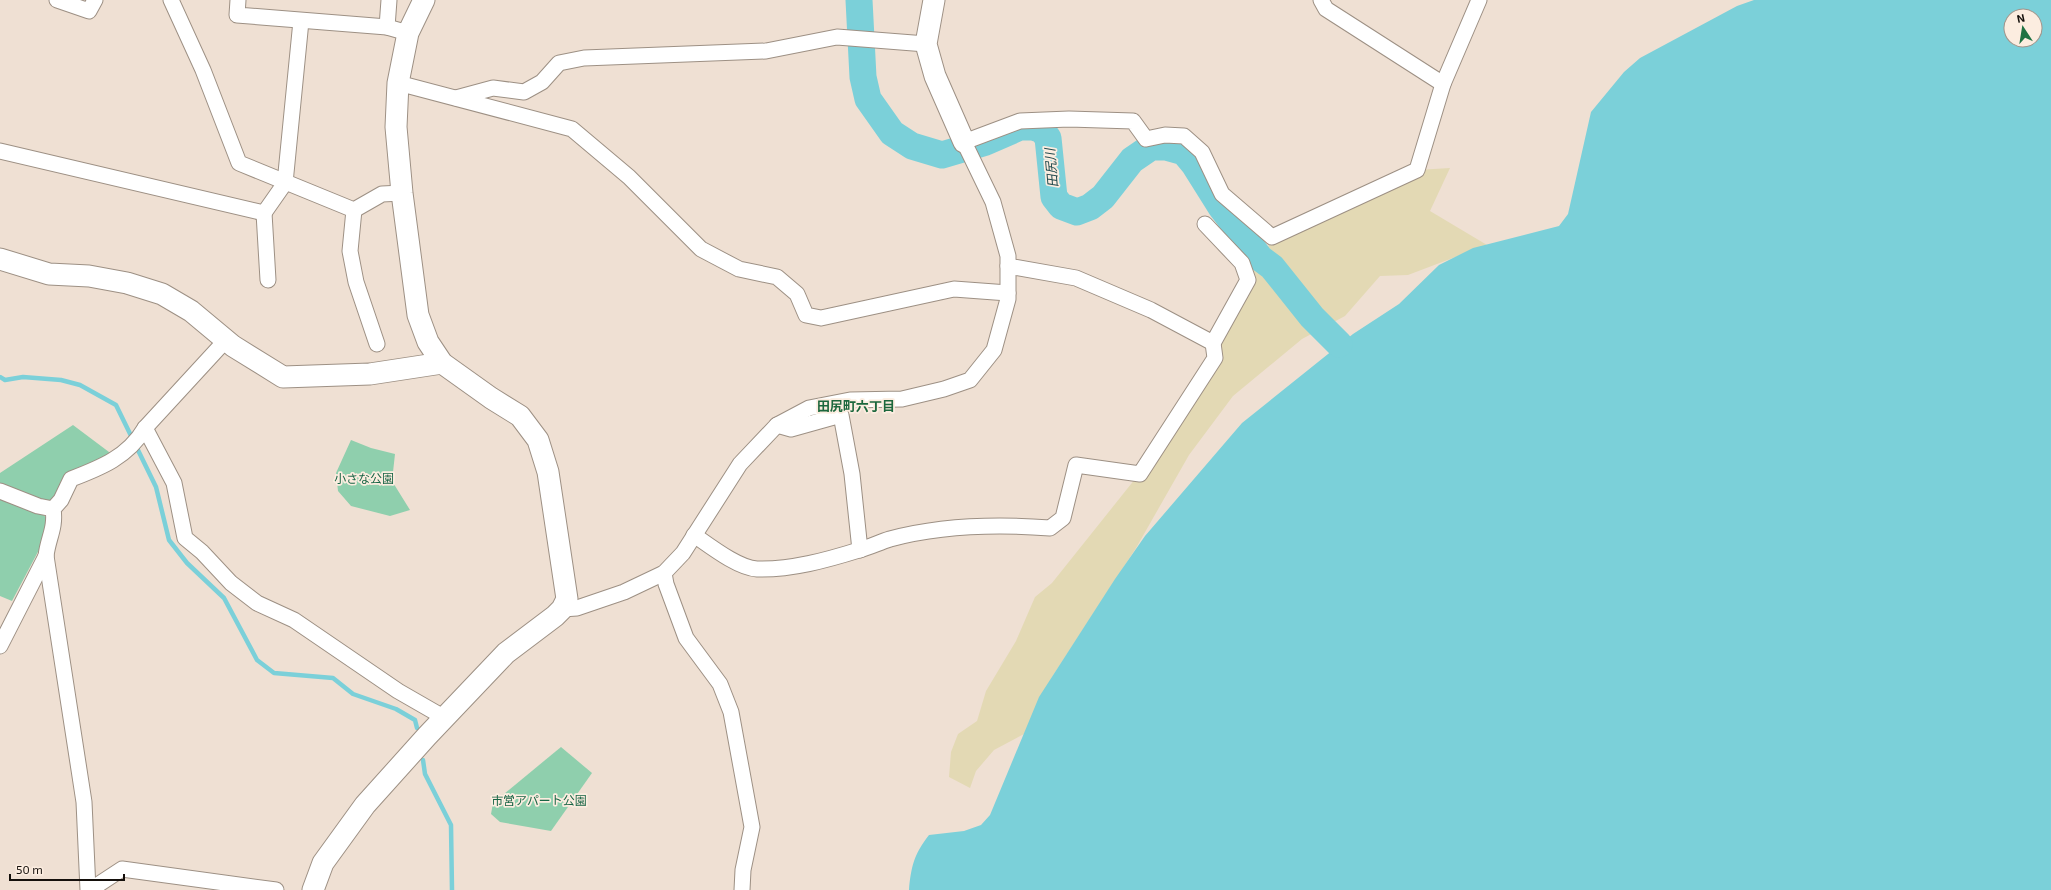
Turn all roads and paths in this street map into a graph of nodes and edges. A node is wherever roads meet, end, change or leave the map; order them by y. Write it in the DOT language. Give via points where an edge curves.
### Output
graph roads {
  1 [pos="57,0"];
  2 [pos="95,0"];
  3 [pos="171,0"];
  4 [pos="238,0"];
  5 [pos="389,0"];
  6 [pos="424,0"];
  7 [pos="934,0"];
  8 [pos="1321,0"];
  9 [pos="1479,0"];
  10 [pos="301,21"];
  11 [pos="387,27"];
  12 [pos="408,33"];
  13 [pos="926,44"];
  14 [pos="398,82"];
  15 [pos="1444,84"];
  16 [pos="455,98"];
  17 [pos="968,149"];
  18 [pos="0,151"];
  19 [pos="285,183"];
  20 [pos="402,193"];
  21 [pos="354,210"];
  22 [pos="264,213"];
  23 [pos="1204,224"];
  24 [pos="0,259"];
  25 [pos="1008,266"];
  26 [pos="268,280"];
  27 [pos="1008,293"];
  28 [pos="226,340"];
  29 [pos="1213,343"];
  30 [pos="377,344"];
  31 [pos="442,363"];
  32 [pos="777,425"];
  33 [pos="143,432"];
  34 [pos="0,492"];
  35 [pos="53,509"];
  36 [pos="694,535"];
  37 [pos="860,550"];
  38 [pos="46,556"];
  39 [pos="664,573"];
  40 [pos="562,609"];
  41 [pos="0,646"];
  42 [pos="445,718"];
  43 [pos="89,890"];
  44 [pos="276,890"];
  45 [pos="314,890"];
  46 [pos="742,890"];
  1 -- 2 [label="street" via="89,11"];
  3 -- 19 [label="street" via="203,70 239,163"];
  4 -- 10 [label="street" via="237,15"];
  5 -- 11 [label="street"];
  6 -- 12 [label="street"];
  7 -- 13 [label="street"];
  8 -- 15 [label="street" via="1326,9"];
  9 -- 15 [label="street"];
  10 -- 11 [label="street"];
  10 -- 19 [label="street"];
  11 -- 12 [label="street"];
  12 -- 14 [label="street"];
  13 -- 16 [label="street" via="837,37 766,51 584,58 559,63 542,82 524,92 493,88"];
  13 -- 17 [label="street" via="935,76"];
  14 -- 16 [label="street"];
  14 -- 20 [label="street" via="396,127"];
  15 -- 17 [label="street" via="1416,170 1272,237 1222,194 1202,152 1184,136 1165,135 1146,139 1133,121 1020,121"];
  16 -- 27 [label="street" via="572,129 629,177 701,249 739,269 777,276 797,294 806,315 821,318 954,289"];
  17 -- 25 [label="street" via="993,202 1008,256"];
  18 -- 22 [label="street"];
  19 -- 21 [label="street"];
  19 -- 22 [label="street"];
  20 -- 21 [label="street" via="382,194"];
  20 -- 31 [label="street" via="418,314 428,342"];
  21 -- 30 [label="street" via="350,251 356,282"];
  22 -- 26 [label="street"];
  23 -- 29 [label="street" via="1242,263 1248,280"];
  24 -- 28 [label="street" via="48,274 89,276 127,283 162,294 191,312"];
  25 -- 27 [label="street"];
  25 -- 29 [label="street" via="1076,278 1151,310"];
  27 -- 32 [label="street" via="994,350 970,380 902,399 850,400 809,408"];
  28 -- 31 [label="street" via="283,377 370,374"];
  28 -- 33 [label="street"];
  29 -- 37 [label="street" via="1215,358 1140,474 1076,465 1063,518 1050,528 1014,525 953,528 890,539"];
  31 -- 40 [label="street" via="520,416 538,440 548,472 567,589 567,599"];
  32 -- 36 [label="street" via="740,464"];
  32 -- 37 [label="street" via="791,428 841,415 852,474"];
  33 -- 35 [label="street" via="117,459 104,467 71,479 61,500"];
  33 -- 42 [label="street" via="174,483 185,538 231,583 257,603 294,620 398,691"];
  34 -- 35 [label="street"];
  35 -- 38 [label="street" via="54,529 47,544"];
  36 -- 37 [label="street" via="725,558 756,569 806,564"];
  36 -- 39 [label="street" via="683,553"];
  38 -- 41 [label="street"];
  38 -- 43 [label="street" via="84,802"];
  39 -- 40 [label="street" via="617,594 577,608"];
  39 -- 46 [label="street" via="686,638 720,684 730,712 752,827 743,870"];
  40 -- 42 [label="street" via="506,653"];
  42 -- 45 [label="street" via="365,806 323,863"];
  43 -- 44 [label="street" via="122,868"];
}
